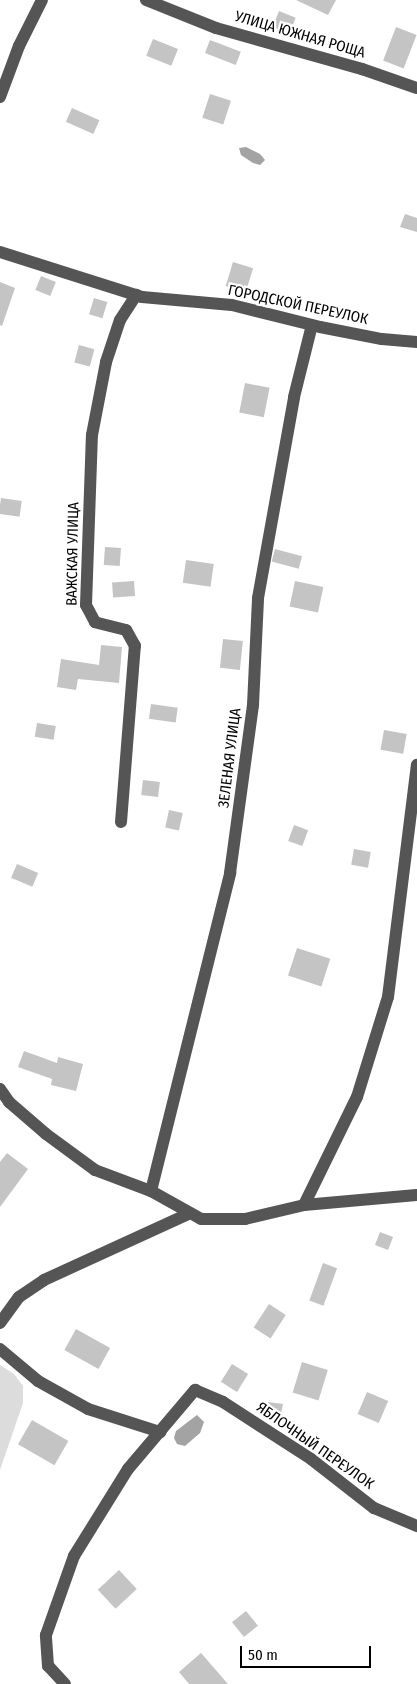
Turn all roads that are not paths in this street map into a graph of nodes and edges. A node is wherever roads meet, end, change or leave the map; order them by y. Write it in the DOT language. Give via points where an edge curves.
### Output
graph roads {
  1 [pos="42,0"];
  2 [pos="146,0"];
  3 [pos="417,88"];
  4 [pos="0,97"];
  5 [pos="0,252"];
  6 [pos="136,295"];
  7 [pos="312,325"];
  8 [pos="417,342"];
  9 [pos="417,765"];
  10 [pos="120,822"];
  11 [pos="0,1089"];
  12 [pos="151,1191"];
  13 [pos="417,1195"];
  14 [pos="304,1205"];
  15 [pos="188,1214"];
  16 [pos="0,1323"];
  17 [pos="0,1349"];
  18 [pos="160,1432"];
  19 [pos="417,1526"];
  20 [pos="65,1684"];
  1 -- 4 [label="street" via="19,46"];
  2 -- 3 [label="street, УЛИЦА ЮЖНАЯ РОЩА" via="216,28"];
  5 -- 6 [label="street, ГОРОДСКОЙ ПЕРЕУЛОК"];
  6 -- 7 [label="street, ГОРОДСКОЙ ПЕРЕУЛОК" via="232,305"];
  6 -- 10 [label="street, ВАЖСКАЯ УЛИЦА" via="120,320 106,362 92,434 86,605 95,622 126,630 135,646"];
  7 -- 8 [label="street, ГОРОДСКОЙ ПЕРЕУЛОК" via="382,339"];
  7 -- 12 [label="street, ЗЕЛЕНАЯ УЛИЦА" via="294,396 258,598 253,705 230,873"];
  9 -- 14 [label="street" via="388,997 357,1097"];
  11 -- 12 [label="street" via="9,1102 46,1134 95,1170"];
  12 -- 15 [label="street"];
  13 -- 14 [label="street"];
  14 -- 15 [label="street" via="245,1219 201,1219"];
  15 -- 16 [label="street" via="44,1280 19,1297"];
  17 -- 18 [label="street" via="38,1381 88,1410"];
  18 -- 19 [label="street, ЯБЛОЧНЫЙ ПЕРЕУЛОК" via="194,1390 223,1402 311,1459 374,1508"];
  18 -- 20 [label="street" via="128,1468 74,1556 46,1635 48,1666"];
}
